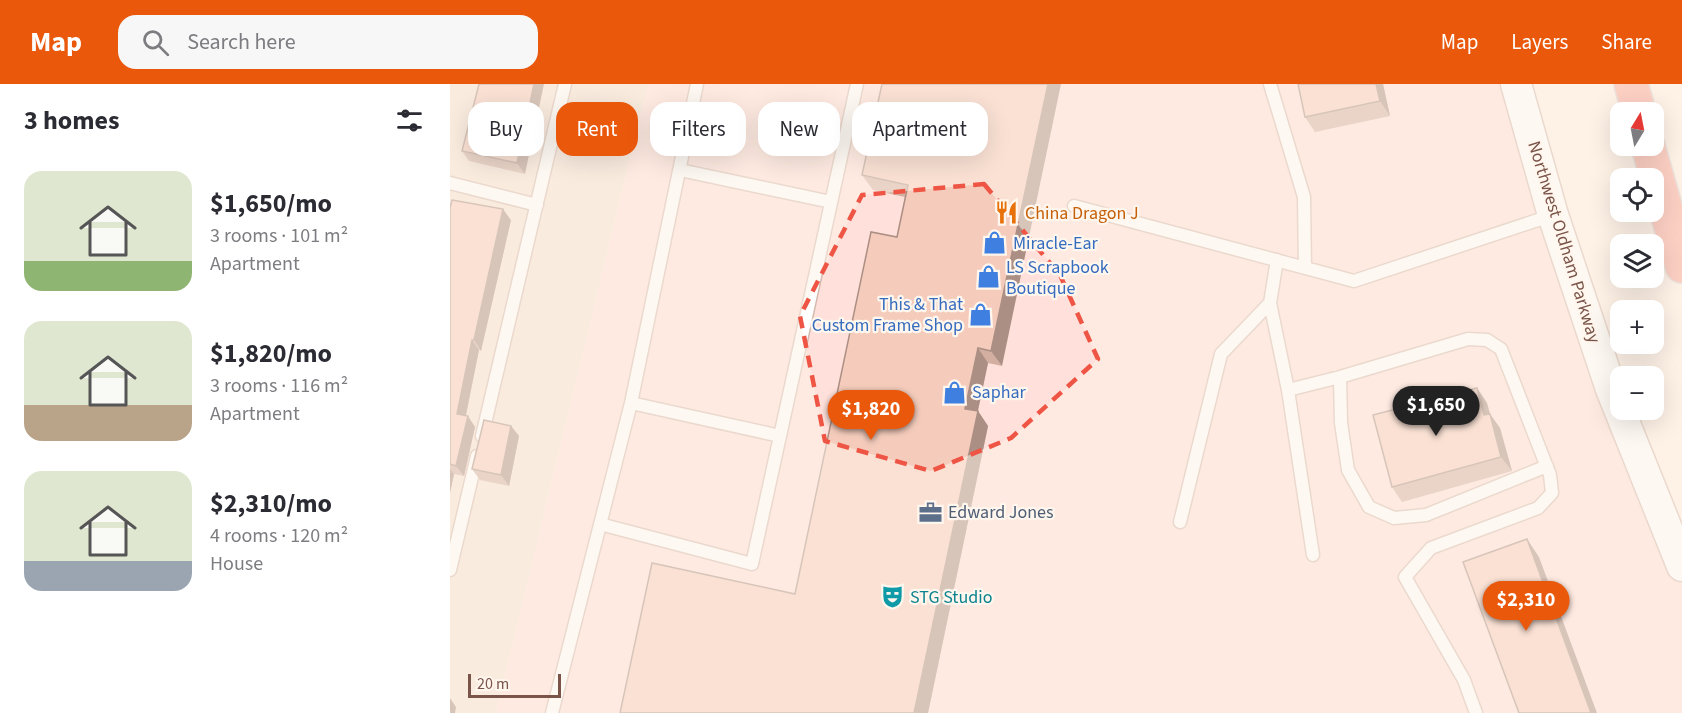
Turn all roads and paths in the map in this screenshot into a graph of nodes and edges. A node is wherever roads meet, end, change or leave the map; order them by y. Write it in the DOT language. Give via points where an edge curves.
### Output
graph roads {
  1 [pos="565,84"];
  2 [pos="697,84"];
  3 [pos="857,84"];
  4 [pos="1270,84"];
  5 [pos="1516,84"];
  6 [pos="1631,84"];
  7 [pos="1636,102"];
  8 [pos="1651,156"];
  9 [pos="680,170"];
  10 [pos="450,183"];
  11 [pos="831,202"];
  12 [pos="537,205"];
  13 [pos="1074,206"];
  14 [pos="1553,215"];
  15 [pos="1277,260"];
  16 [pos="1682,266"];
  17 [pos="1305,268"];
  18 [pos="1270,303"];
  19 [pos="1340,377"];
  20 [pos="1288,390"];
  21 [pos="631,403"];
  22 [pos="780,436"];
  23 [pos="1547,466"];
  24 [pos="1180,522"];
  25 [pos="600,524"];
  26 [pos="1313,555"];
  27 [pos="1682,566"];
  28 [pos="450,570"];
  29 [pos="552,713"];
  30 [pos="1476,713"];
  1 -- 12 [label="lane"];
  2 -- 9 [label="lane"];
  3 -- 11 [label="lane"];
  4 -- 17 [label="lane" via="1304,197"];
  5 -- 14 [label="street, Northwest Oldham Parkway"];
  6 -- 7 [label="highway"];
  8 -- 16 [label="highway"];
  9 -- 11 [label="lane"];
  9 -- 21 [label="lane"];
  10 -- 12 [label="lane"];
  11 -- 22 [label="lane"];
  12 -- 28 [label="lane"];
  13 -- 15 [label="lane"];
  14 -- 17 [label="lane" via="1354,281"];
  14 -- 27 [label="street, Northwest Oldham Parkway" via="1611,389"];
  15 -- 17 [label="lane"];
  15 -- 18 [label="lane"];
  18 -- 20 [label="lane"];
  18 -- 24 [label="lane" via="1221,354"];
  19 -- 20 [label="lane"];
  19 -- 23 [label="lane" via="1468,339 1487,340 1502,350"];
  19 -- 23 [label="lane" via="1348,470 1369,507 1394,518 1426,515"];
  20 -- 26 [label="lane"];
  21 -- 22 [label="lane"];
  21 -- 25 [label="lane"];
  22 -- 25 [label="lane" via="752,564"];
  23 -- 30 [label="lane" via="1552,493 1538,508 1431,548 1405,577 1464,680"];
  25 -- 29 [label="lane"];
}
